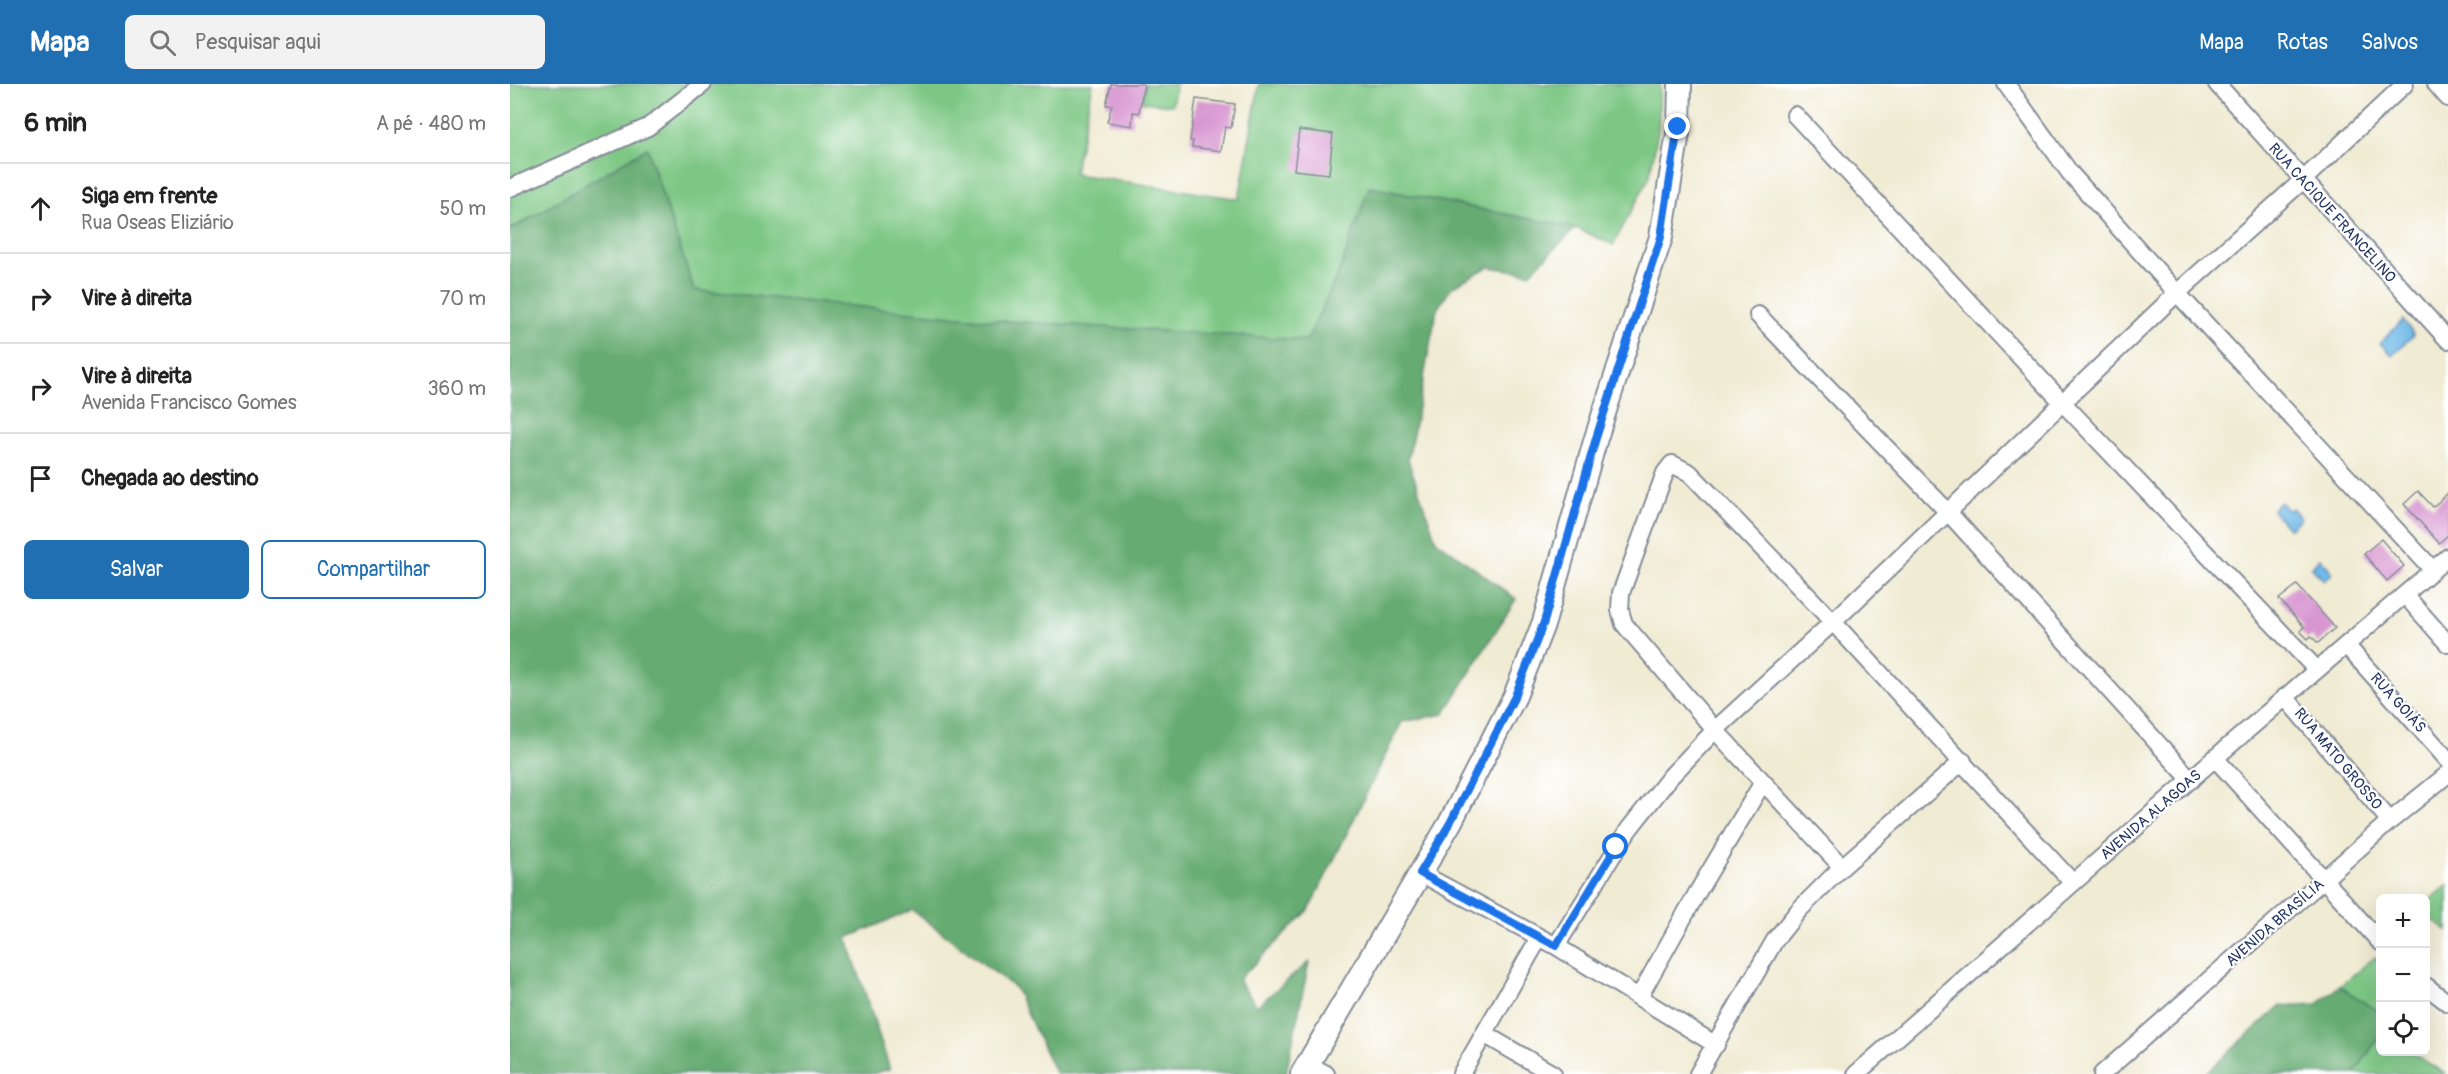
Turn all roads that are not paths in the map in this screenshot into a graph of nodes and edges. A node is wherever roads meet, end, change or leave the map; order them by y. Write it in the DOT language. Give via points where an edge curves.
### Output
graph roads {
  1 [pos="704,84"];
  2 [pos="1680,84"];
  3 [pos="2006,84"];
  4 [pos="2217,84"];
  5 [pos="2405,84"];
  6 [pos="2436,84"];
  7 [pos="2448,98"];
  8 [pos="1795,115"];
  9 [pos="2302,181"];
  10 [pos="510,188"];
  11 [pos="2177,292"];
  12 [pos="1758,315"];
  13 [pos="2448,340"];
  14 [pos="2062,402"];
  15 [pos="1947,511"];
  16 [pos="2448,557"];
  17 [pos="2433,570"];
  18 [pos="2405,595"];
  19 [pos="1833,622"];
  20 [pos="2448,644"];
  21 [pos="2347,646"];
  22 [pos="2317,670"];
  23 [pos="2285,697"];
  24 [pos="1715,730"];
  25 [pos="2215,758"];
  26 [pos="2448,760"];
  27 [pos="1962,761"];
  28 [pos="2448,774"];
  29 [pos="2191,780"];
  30 [pos="1763,782"];
  31 [pos="2390,821"];
  32 [pos="1842,867"];
  33 [pos="1420,873"];
  34 [pos="2324,880"];
  35 [pos="2073,883"];
  36 [pos="1539,938"];
  37 [pos="2376,938"];
  38 [pos="1556,946"];
  39 [pos="2430,989"];
  40 [pos="1639,997"];
  41 [pos="2448,1003"];
  42 [pos="1484,1034"];
  43 [pos="1716,1045"];
  44 [pos="1312,1071"];
  45 [pos="1461,1074"];
  46 [pos="1552,1074"];
  47 [pos="1698,1074"];
  48 [pos="1856,1074"];
  49 [pos="2102,1074"];
  1 -- 10 [label="street" via="648,127"];
  2 -- 33 [label="main road" via="1678,127 1661,237 1596,438 1544,622 1515,696"];
  3 -- 11 [label="street" via="2070,173"];
  4 -- 9 [label="street, RUA CACIQUE FRANCELINO"];
  5 -- 9 [label="street"];
  6 -- 7 [label="street"];
  8 -- 14 [label="street"];
  9 -- 11 [label="street"];
  9 -- 13 [label="street, RUA CACIQUE FRANCELINO"];
  11 -- 14 [label="street"];
  11 -- 17 [label="street"];
  12 -- 15 [label="street"];
  14 -- 15 [label="street"];
  14 -- 22 [label="street"];
  15 -- 19 [label="street"];
  15 -- 29 [label="street"];
  16 -- 17 [label="street, AVENIDA ALAGOAS"];
  17 -- 18 [label="street, AVENIDA ALAGOAS"];
  18 -- 20 [label="street"];
  18 -- 21 [label="street, AVENIDA ALAGOAS"];
  19 -- 24 [label="street"];
  19 -- 24 [label="street" via="1690,473 1672,464 1665,472 1621,593 1620,610 1624,624"];
  19 -- 27 [label="street"];
  21 -- 22 [label="street, AVENIDA ALAGOAS"];
  21 -- 26 [label="street, RUA GOIÁS"];
  22 -- 23 [label="street, AVENIDA ALAGOAS"];
  23 -- 25 [label="street, AVENIDA ALAGOAS"];
  23 -- 31 [label="street, RUA MATO GROSSO"];
  24 -- 30 [label="street"];
  24 -- 38 [label="street" via="1671,776 1616,847"];
  25 -- 29 [label="street, AVENIDA ALAGOAS"];
  25 -- 34 [label="street"];
  27 -- 32 [label="street"];
  27 -- 35 [label="street"];
  28 -- 31 [label="street, AVENIDA BRASÍLIA"];
  29 -- 35 [label="street, AVENIDA ALAGOAS"];
  30 -- 32 [label="street"];
  30 -- 40 [label="street"];
  31 -- 34 [label="street, AVENIDA BRASÍLIA"];
  32 -- 43 [label="street" via="1775,940"];
  33 -- 36 [label="street"];
  33 -- 44 [label="main road"];
  34 -- 37 [label="street"];
  34 -- 49 [label="street, AVENIDA BRASÍLIA"];
  35 -- 48 [label="street, AVENIDA ALAGOAS"];
  36 -- 38 [label="street"];
  36 -- 42 [label="street"];
  38 -- 40 [label="street"];
  39 -- 41 [label="street"];
  40 -- 43 [label="street"];
  42 -- 45 [label="street"];
  42 -- 46 [label="street"];
  43 -- 47 [label="street"];
}
